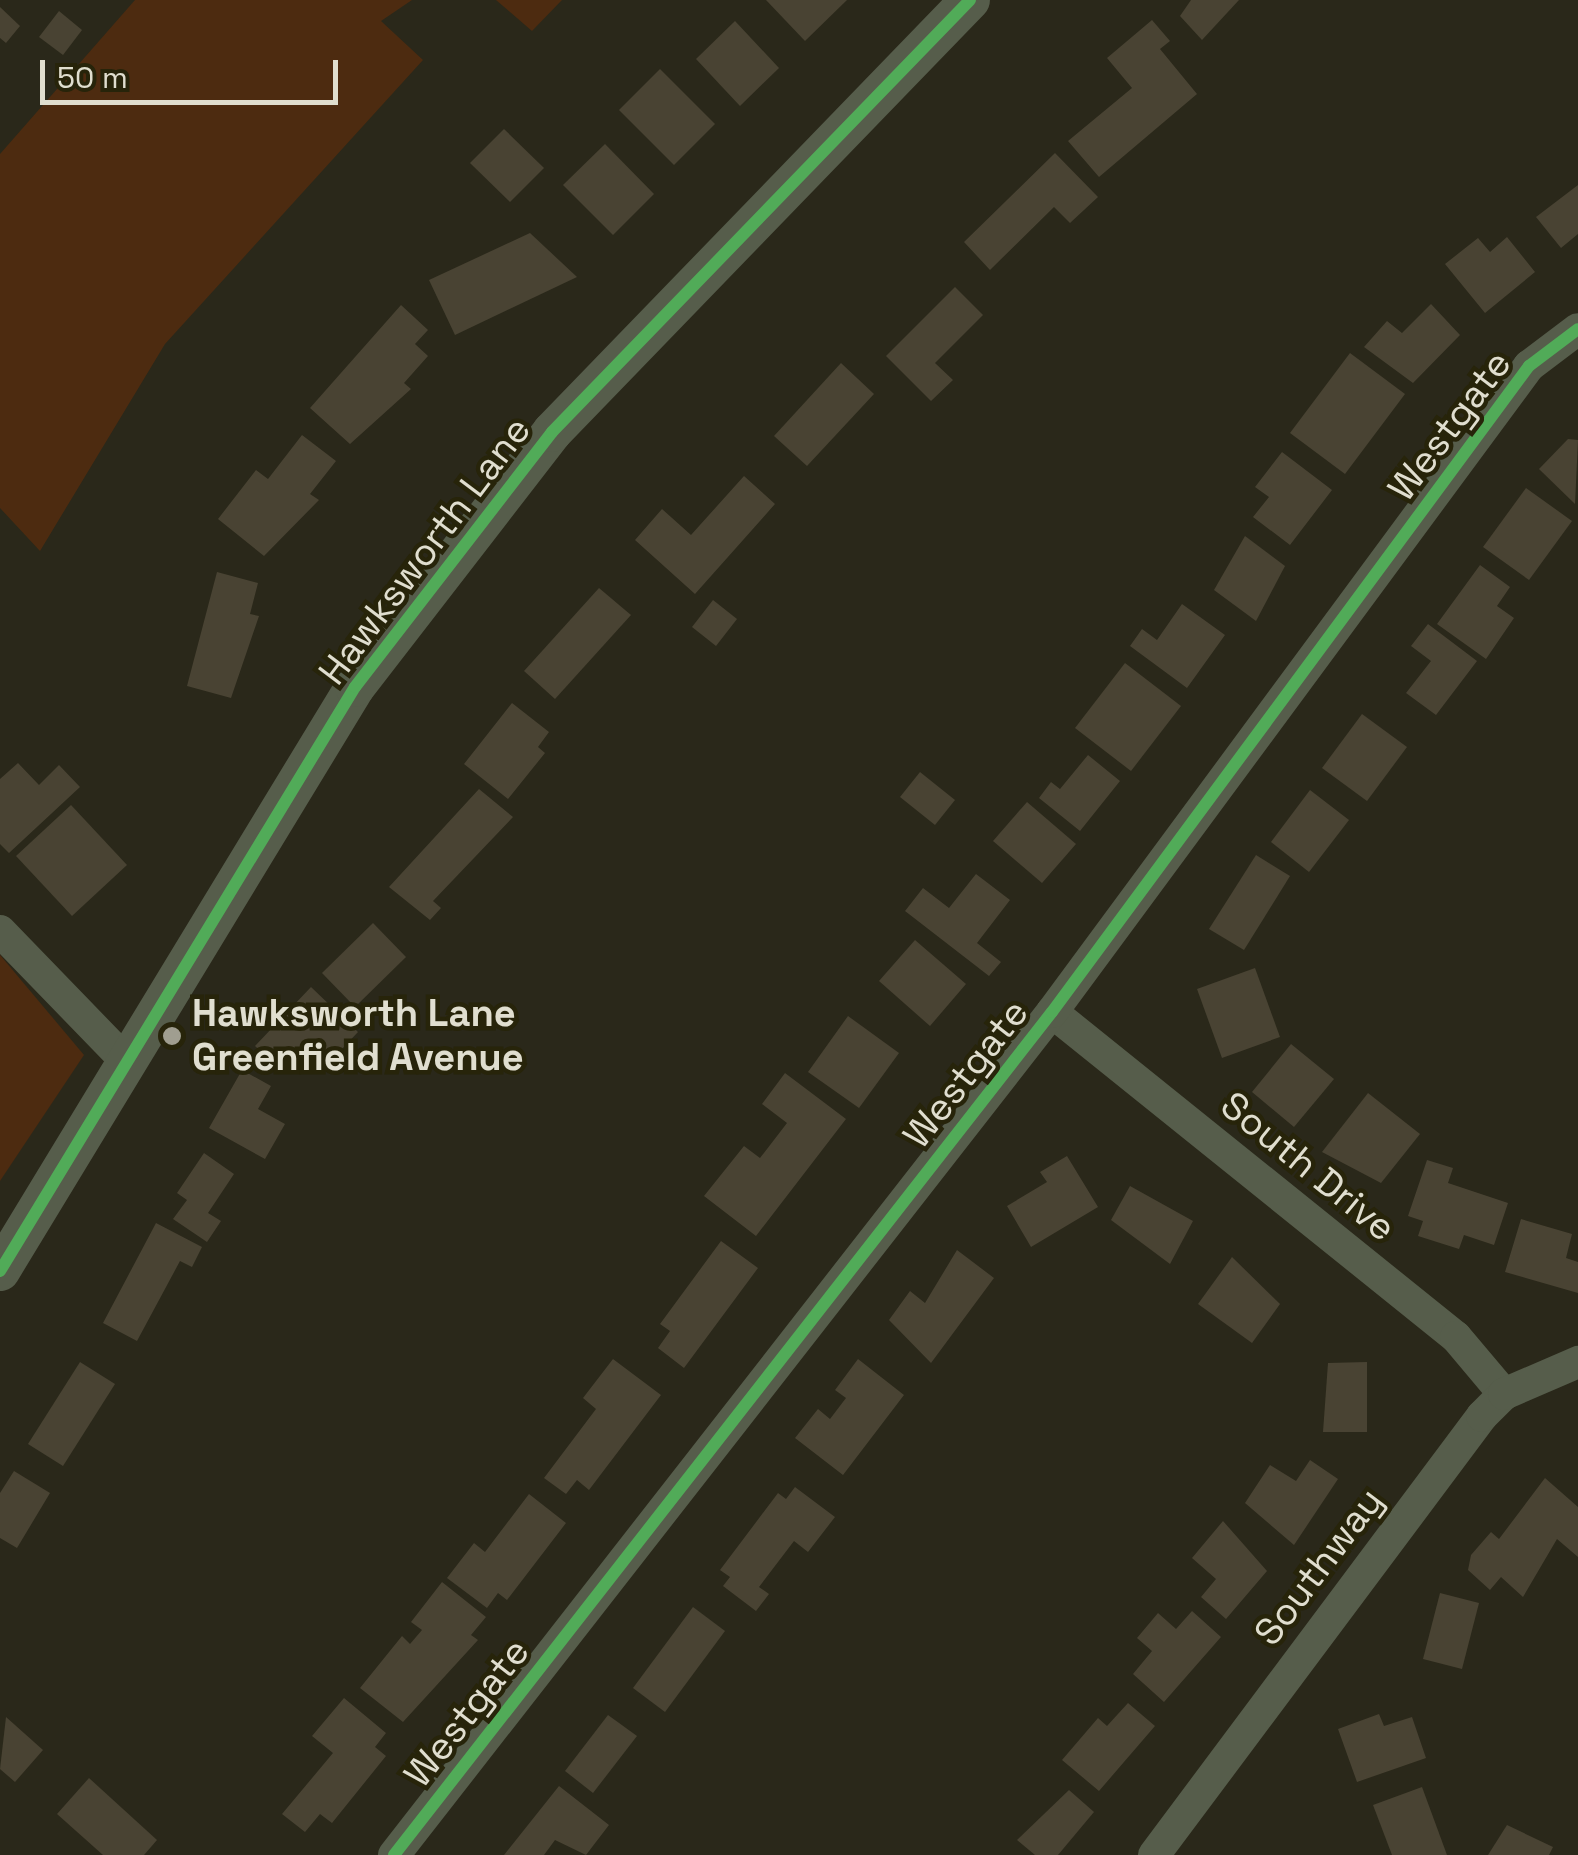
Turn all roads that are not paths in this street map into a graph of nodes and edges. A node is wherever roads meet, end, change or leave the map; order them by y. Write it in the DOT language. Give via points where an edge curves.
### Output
graph roads {
  1 [pos="970,0"];
  2 [pos="1578,329"];
  3 [pos="0,931"];
  4 [pos="1052,1012"];
  5 [pos="130,1064"];
  6 [pos="0,1271"];
  7 [pos="1578,1362"];
  8 [pos="1504,1394"];
  9 [pos="1156,1854"];
  10 [pos="394,1855"];
  1 -- 5 [label="street, Hawksworth Lane" via="552,432 355,687"];
  2 -- 4 [label="street, Westgate" via="1529,366"];
  3 -- 5 [label="street"];
  4 -- 8 [label="street, South Drive" via="1456,1336"];
  4 -- 10 [label="street, Westgate"];
  5 -- 6 [label="street, Hawksworth Lane"];
  7 -- 8 [label="street, Southway"];
  8 -- 9 [label="street, Southway"];
}
